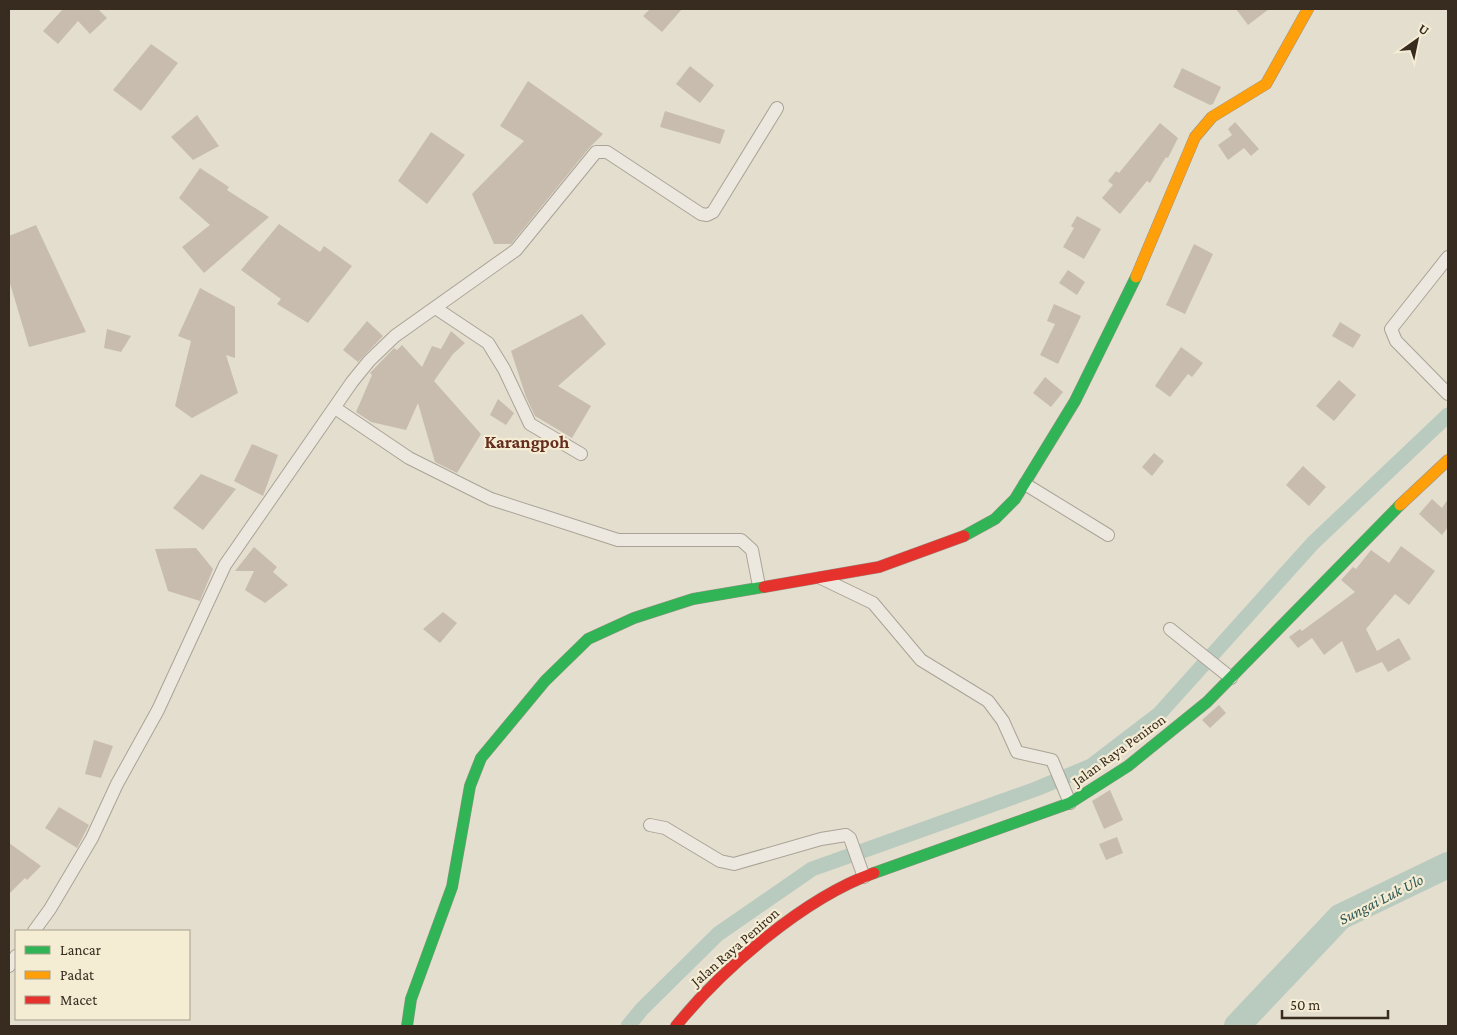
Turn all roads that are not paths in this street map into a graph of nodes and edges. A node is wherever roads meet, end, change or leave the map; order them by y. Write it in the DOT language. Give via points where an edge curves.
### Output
graph roads {
  1 [pos="1308,9"];
  2 [pos="777,108"];
  3 [pos="1448,258"];
  4 [pos="437,309"];
  5 [pos="1448,394"];
  6 [pos="335,408"];
  7 [pos="581,454"];
  8 [pos="1448,460"];
  9 [pos="1025,484"];
  10 [pos="1108,535"];
  11 [pos="821,578"];
  12 [pos="759,586"];
  13 [pos="1170,629"];
  14 [pos="1231,678"];
  15 [pos="1070,803"];
  16 [pos="650,825"];
  17 [pos="864,877"];
  18 [pos="35,930"];
  19 [pos="407,1026"];
  20 [pos="676,1026"];
  1 -- 9 [label="street" via="1266,84 1212,117 1195,137 1136,277 1102,347 1075,401"];
  2 -- 4 [label="street" via="713,212 701,214 607,152 596,152 516,250"];
  3 -- 5 [label="street" via="1391,328 1396,341"];
  4 -- 6 [label="street" via="396,336 369,361"];
  4 -- 7 [label="street" via="488,343 504,368 530,424"];
  6 -- 12 [label="street" via="409,458 491,499 618,540 741,540 752,550"];
  6 -- 18 [label="street" via="225,565 158,710 117,784 92,838"];
  8 -- 14 [label="street, Jalan Raya Peniron" via="1378,525"];
  9 -- 10 [label="street"];
  9 -- 11 [label="street" via="995,519 958,539 878,567"];
  11 -- 12 [label="street"];
  11 -- 15 [label="street" via="873,603 921,660 988,701 1003,721 1017,752 1053,762"];
  12 -- 19 [label="street" via="693,599 634,618 588,639 545,681 482,758 470,786 452,887 411,999"];
  13 -- 14 [label="street"];
  14 -- 15 [label="street, Jalan Raya Peniron" via="1207,702 1128,766"];
  15 -- 17 [label="street, Jalan Raya Peniron"];
  16 -- 17 [label="street" via="665,828 729,864 846,835"];
  17 -- 20 [label="street, Jalan Raya Peniron" via="779,926 697,1000"];
}
